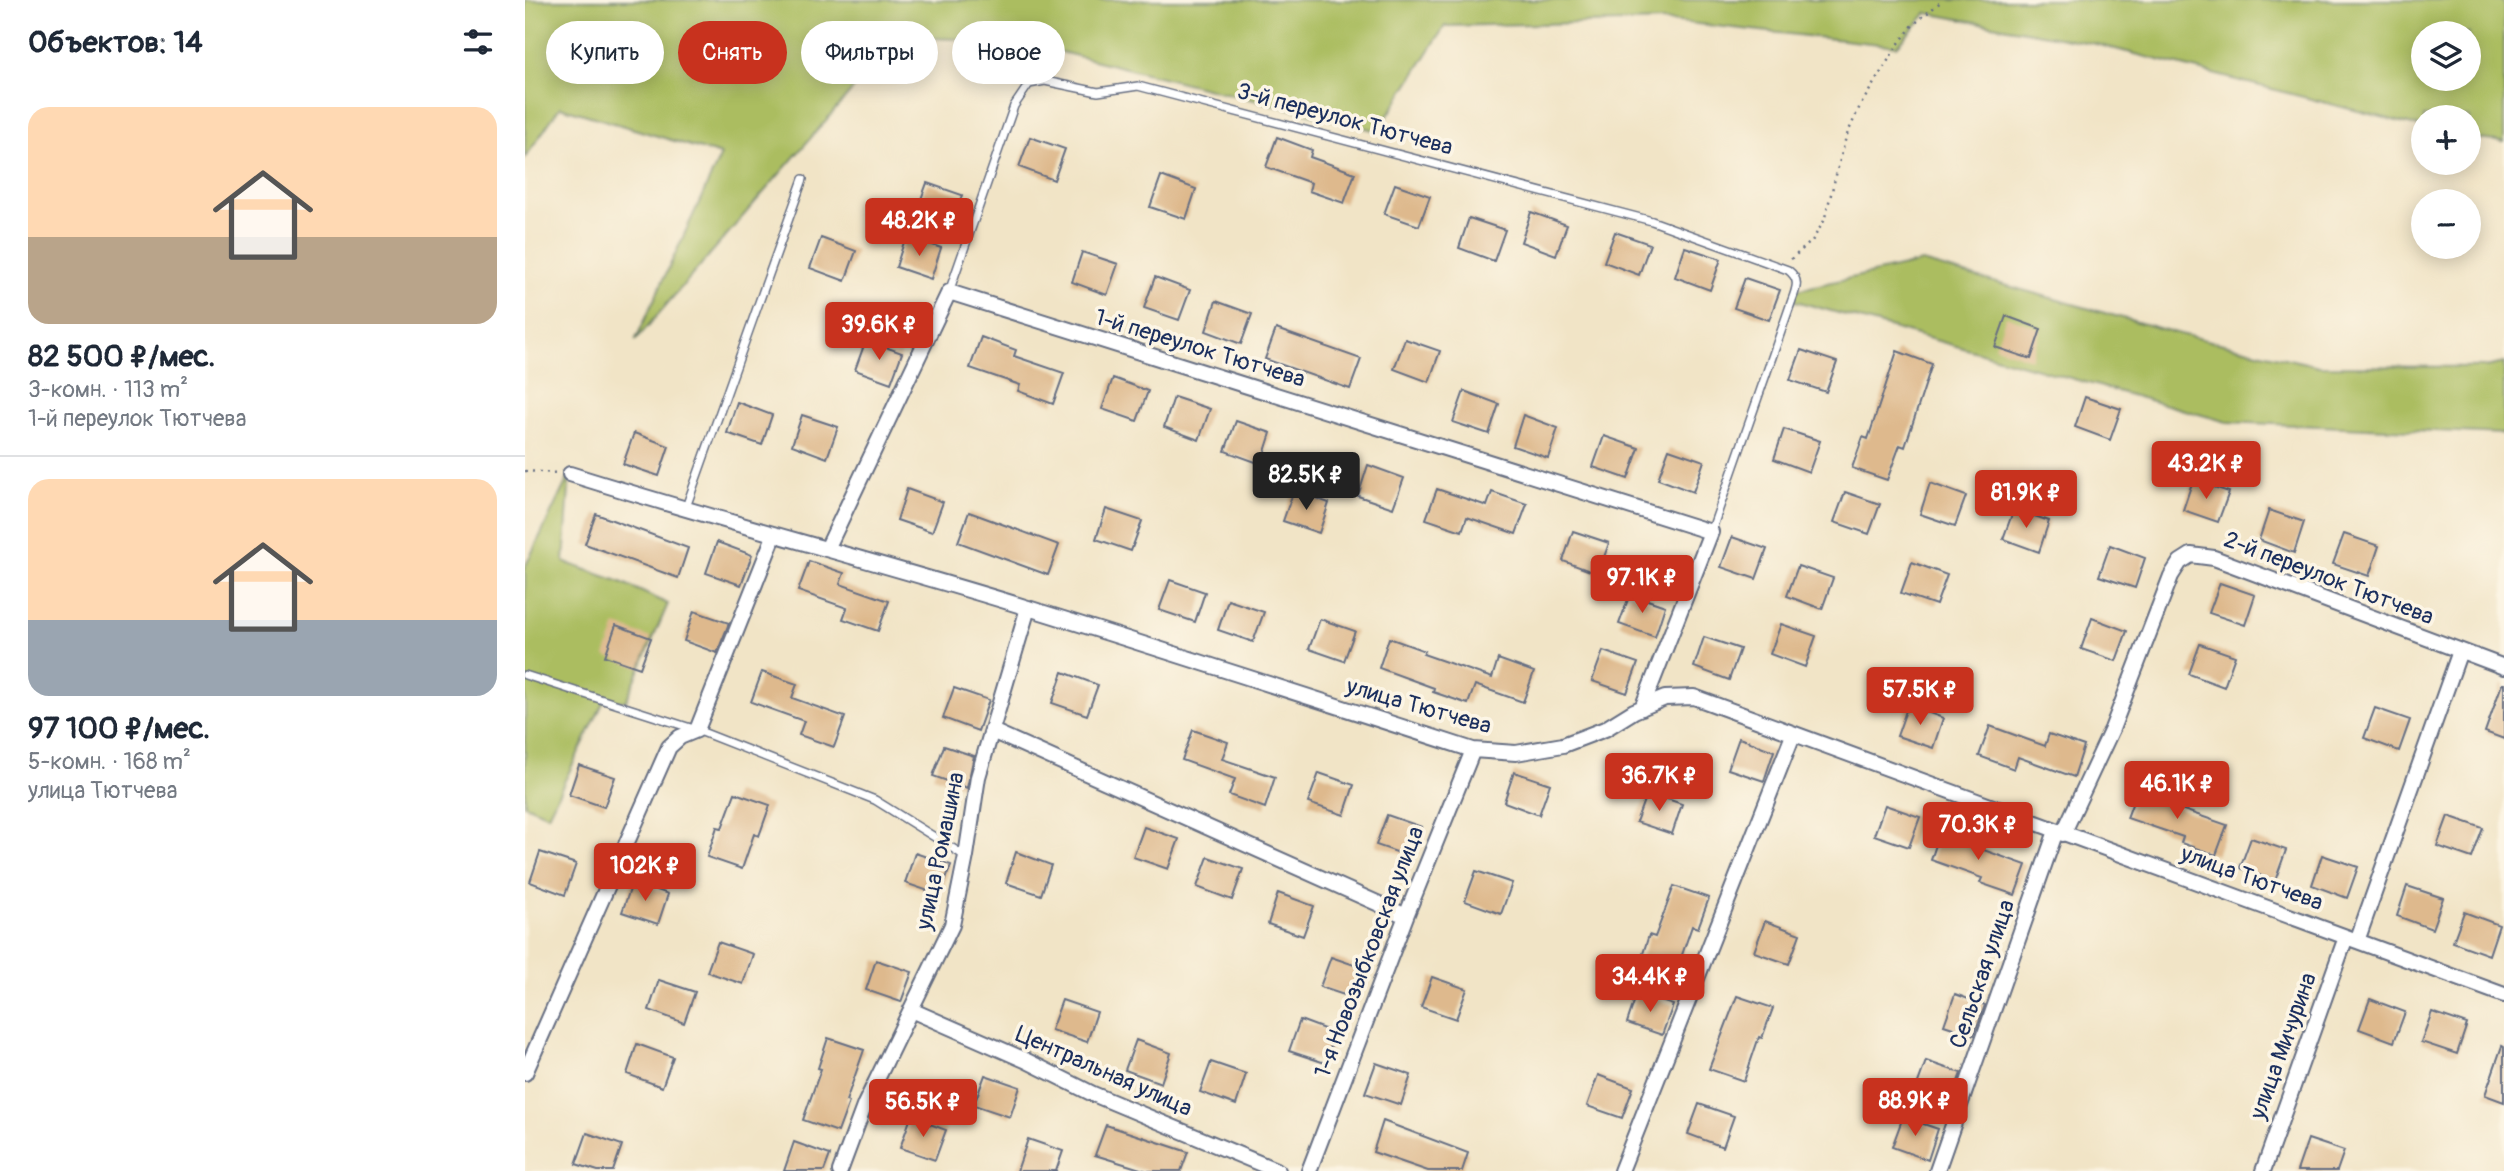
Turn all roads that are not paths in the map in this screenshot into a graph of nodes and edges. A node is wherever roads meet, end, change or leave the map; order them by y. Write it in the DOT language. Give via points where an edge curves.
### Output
graph roads {
  1 [pos="803,179"];
  2 [pos="949,292"];
  3 [pos="570,474"];
  4 [pos="685,510"];
  5 [pos="1711,532"];
  6 [pos="774,536"];
  7 [pos="827,549"];
  8 [pos="1028,608"];
  9 [pos="2460,651"];
  10 [pos="2504,667"];
  11 [pos="525,675"];
  12 [pos="1642,708"];
  13 [pos="697,730"];
  14 [pos="992,732"];
  15 [pos="1793,735"];
  16 [pos="1473,750"];
  17 [pos="2059,832"];
  18 [pos="966,856"];
  19 [pos="1406,916"];
  20 [pos="2351,939"];
  21 [pos="2504,995"];
  22 [pos="911,1010"];
  23 [pos="525,1073"];
  24 [pos="840,1171"];
  25 [pos="1278,1171"];
  26 [pos="1309,1171"];
  27 [pos="1621,1171"];
  28 [pos="1937,1171"];
  29 [pos="2263,1171"];
  1 -- 4 [label="lane"];
  2 -- 5 [label="street, 1-й переулок Тютчева"];
  2 -- 5 [label="lane, 3-й переулок Тютчева" via="1014,106 1029,84 1045,81 1098,92 1138,86 1652,221 1780,267 1797,281"];
  2 -- 7 [label="street"];
  3 -- 4 [label="street, улица Тютчева"];
  4 -- 6 [label="street, улица Тютчева"];
  5 -- 12 [label="street"];
  6 -- 7 [label="street, улица Тютчева"];
  6 -- 13 [label="street"];
  7 -- 8 [label="street, улица Тютчева"];
  8 -- 14 [label="street, улица Ромашина"];
  8 -- 16 [label="street, улица Тютчева"];
  9 -- 10 [label="street, 2-й переулок Тютчева"];
  9 -- 17 [label="street, 2-й переулок Тютчева" via="2214,558 2191,555 2171,576 2112,729"];
  9 -- 20 [label="street, улица Мичурина"];
  11 -- 13 [label="lane"];
  12 -- 15 [label="street, улица Тютчева" via="1665,698 1694,697"];
  12 -- 16 [label="street, улица Тютчева" via="1563,745 1516,753"];
  13 -- 18 [label="lane" via="875,800"];
  13 -- 23 [label="street" via="669,747"];
  14 -- 18 [label="street, улица Ромашина" via="978,777"];
  14 -- 19 [label="street"];
  15 -- 17 [label="street, улица Тютчева"];
  15 -- 27 [label="street"];
  16 -- 19 [label="street, 1-я Новозыбковская улица"];
  17 -- 20 [label="street, улица Тютчева"];
  17 -- 28 [label="street, Сельская улица"];
  18 -- 22 [label="street, улица Ромашина" via="952,925"];
  19 -- 26 [label="street, 1-я Новозыбковская улица"];
  20 -- 21 [label="street, улица Тютчева"];
  20 -- 29 [label="street, улица Мичурина"];
  22 -- 24 [label="street, улица Ромашина" via="865,1104"];
  22 -- 25 [label="street, Центральная улица" via="1093,1094"];
}
